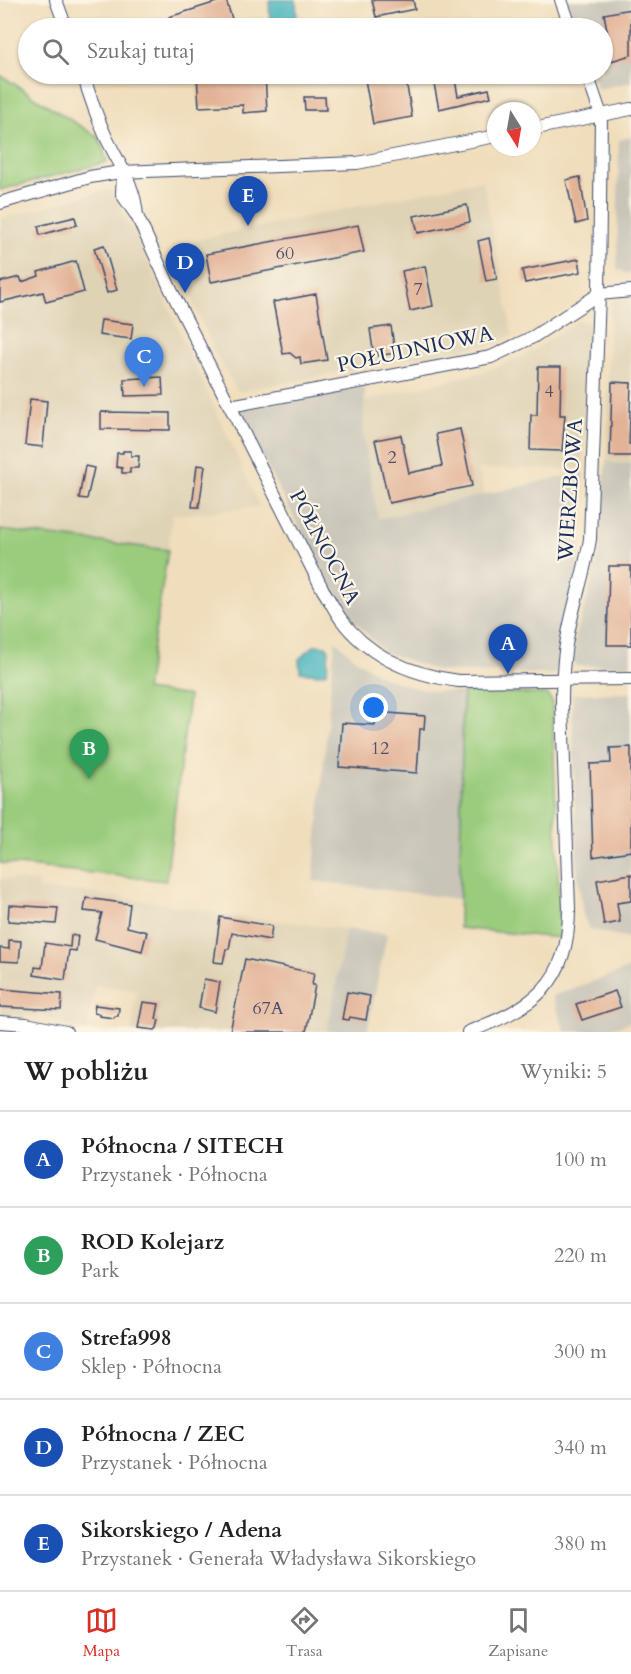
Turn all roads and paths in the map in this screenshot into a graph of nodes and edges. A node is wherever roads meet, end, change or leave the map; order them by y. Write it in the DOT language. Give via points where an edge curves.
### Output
graph roads {
  1 [pos="56,0"];
  2 [pos="561,0"];
  3 [pos="62,18"];
  4 [pos="567,18"];
  5 [pos="86,84"];
  6 [pos="590,84"];
  7 [pos="631,109"];
  8 [pos="601,115"];
  9 [pos="541,127"];
  10 [pos="487,138"];
  11 [pos="149,170"];
  12 [pos="123,172"];
  13 [pos="99,176"];
  14 [pos="127,188"];
  15 [pos="0,203"];
  16 [pos="631,291"];
  17 [pos="599,294"];
  18 [pos="230,406"];
  19 [pos="562,679"];
  20 [pos="631,679"];
  21 [pos="0,1022"];
  22 [pos="66,1032"];
  23 [pos="468,1032"];
  1 -- 3 [label="street"];
  2 -- 4 [label="street"];
  5 -- 12 [label="street, PÓŁNOCNA"];
  6 -- 8 [label="street, WIERZBOWA"];
  7 -- 8 [label="street"];
  8 -- 9 [label="street"];
  8 -- 17 [label="street, WIERZBOWA"];
  10 -- 11 [label="street" via="357,163"];
  11 -- 12 [label="street"];
  11 -- 14 [label="street"];
  12 -- 13 [label="street"];
  12 -- 14 [label="street, PÓŁNOCNA"];
  13 -- 14 [label="street"];
  13 -- 15 [label="street"];
  14 -- 18 [label="street, PÓŁNOCNA" via="171,290"];
  16 -- 17 [label="street, POŁUDNIOWA"];
  17 -- 18 [label="street, POŁUDNIOWA" via="533,337 491,357"];
  17 -- 19 [label="street, WIERZBOWA" via="590,539 567,635"];
  18 -- 19 [label="street, PÓŁNOCNA" via="323,590 340,619 371,648 401,666 436,678"];
  19 -- 20 [label="street, PÓŁNOCNA"];
  19 -- 23 [label="street, WIERZBOWA" via="569,909 563,960 534,1000"];
  21 -- 22 [label="street"];
}
